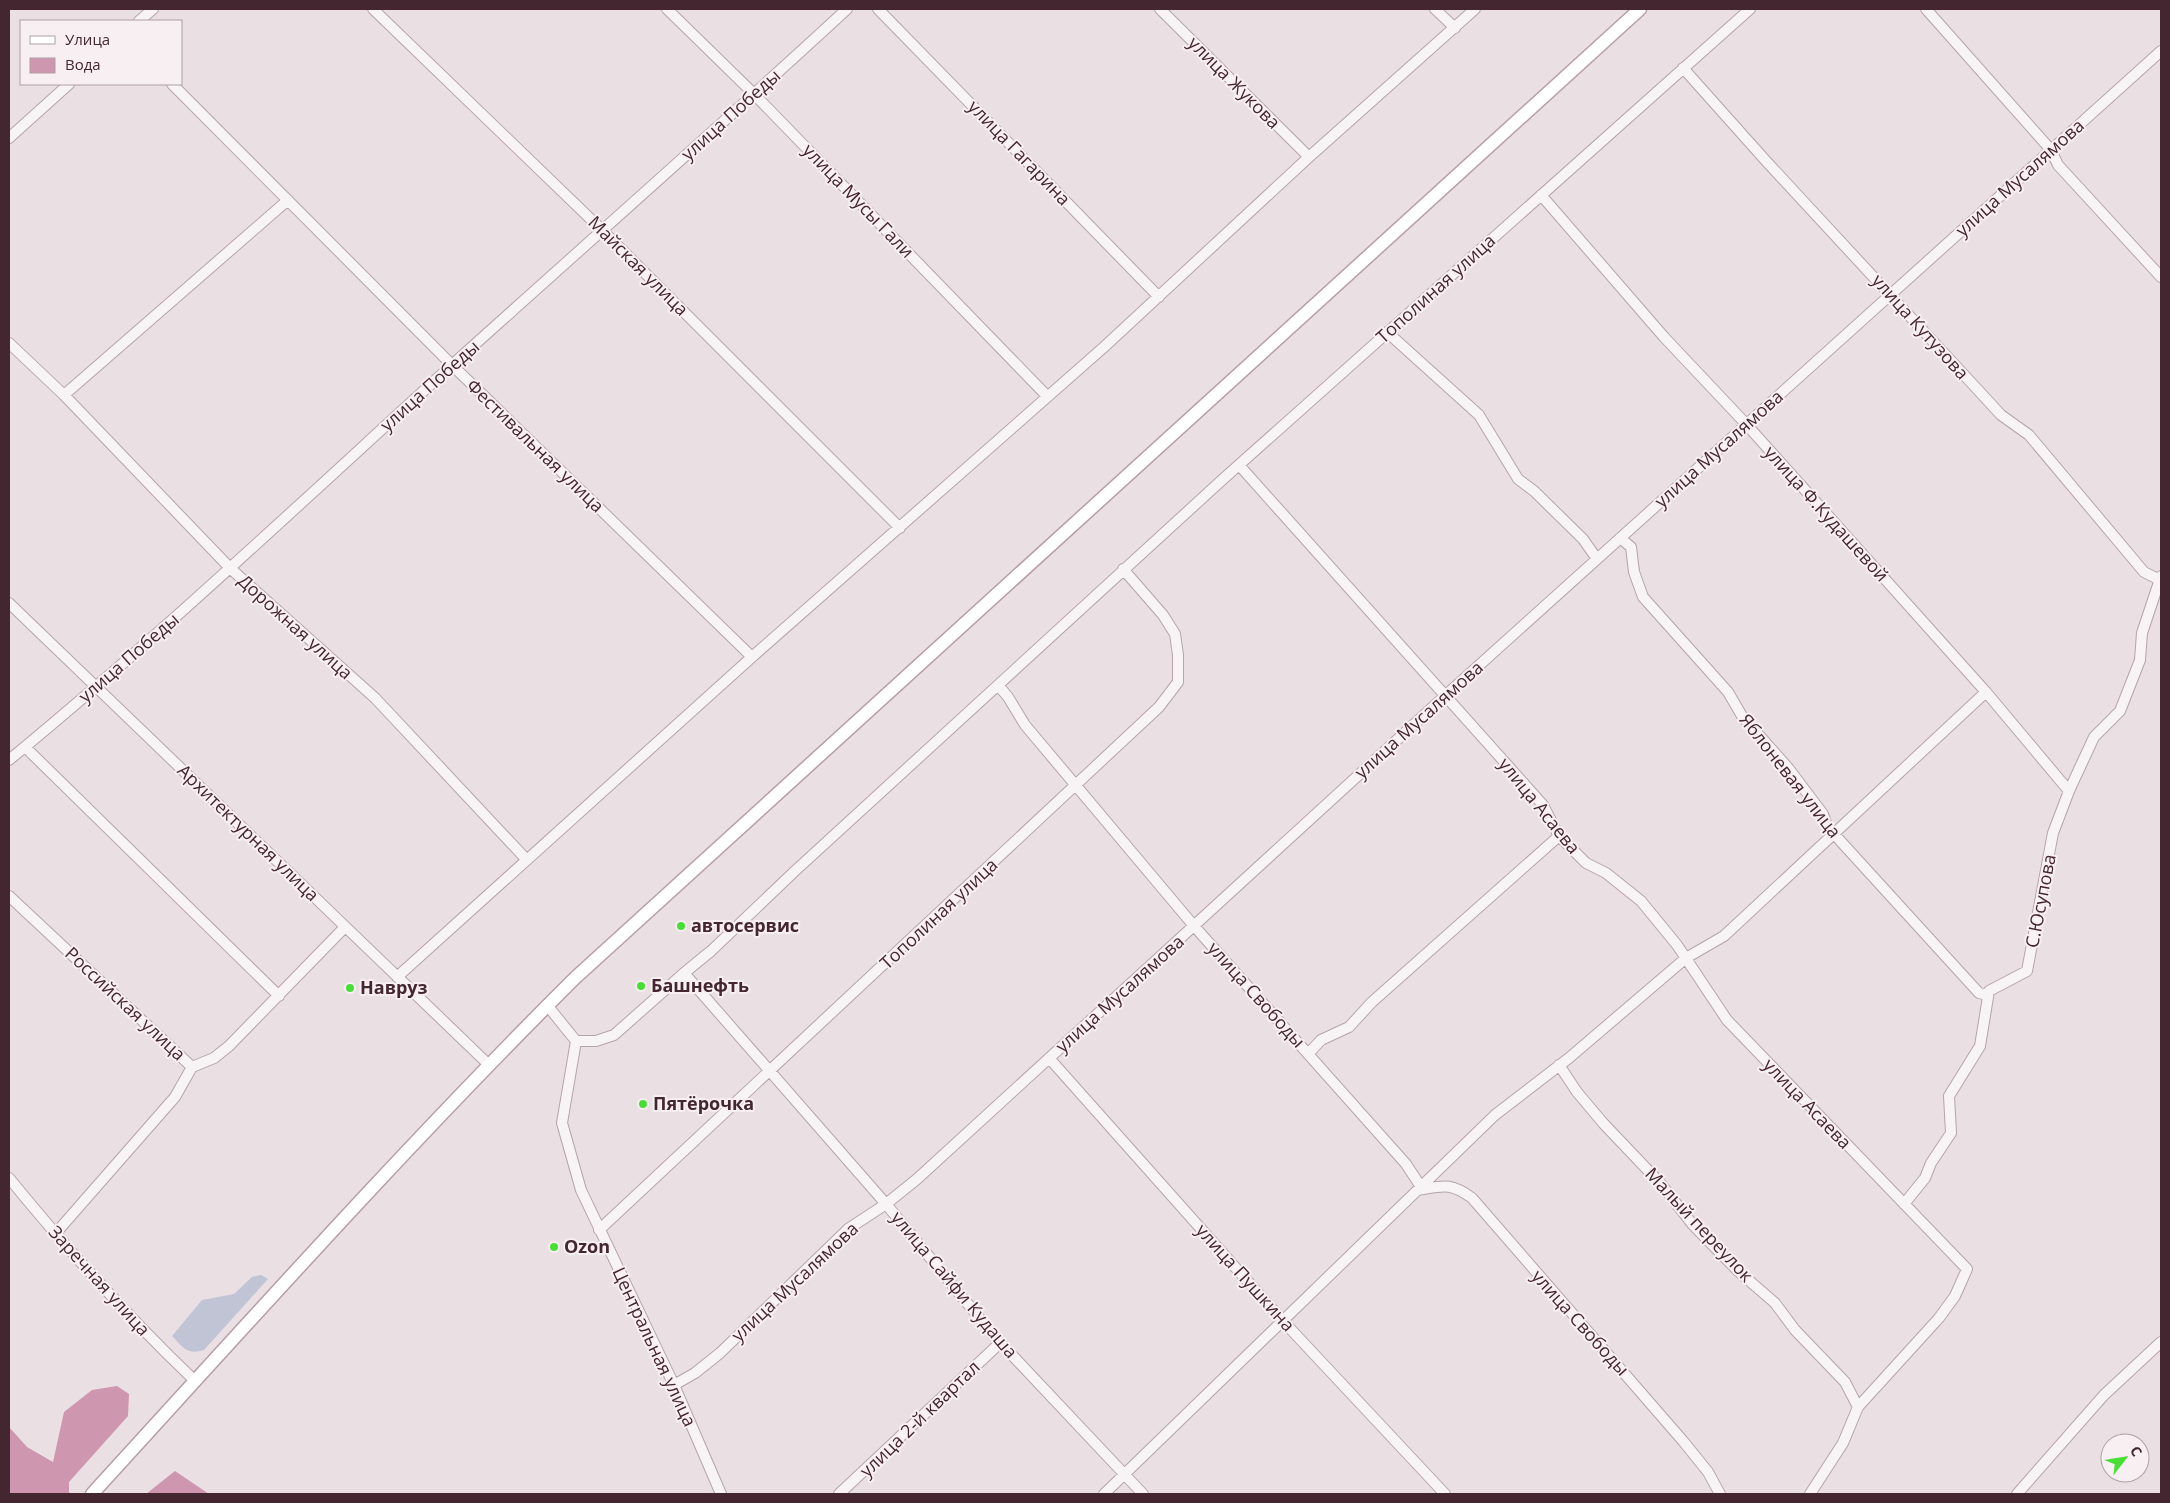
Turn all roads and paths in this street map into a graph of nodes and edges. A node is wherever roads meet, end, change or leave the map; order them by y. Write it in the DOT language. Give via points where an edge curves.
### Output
graph roads {
  1 [pos="153,9"];
  2 [pos="373,9"];
  3 [pos="667,9"];
  4 [pos="847,9"];
  5 [pos="878,9"];
  6 [pos="1160,9"];
  7 [pos="1435,9"];
  8 [pos="1475,9"];
  9 [pos="1640,9"];
  10 [pos="1750,9"];
  11 [pos="1926,9"];
  12 [pos="140,20"];
  13 [pos="1455,28"];
  14 [pos="2161,52"];
  15 [pos="1684,68"];
  16 [pos="68,85"];
  17 [pos="173,85"];
  18 [pos="754,94"];
  19 [pos="9,138"];
  20 [pos="2051,150"];
  21 [pos="1309,157"];
  22 [pos="1541,195"];
  23 [pos="288,200"];
  24 [pos="602,230"];
  25 [pos="2161,277"];
  26 [pos="1891,294"];
  27 [pos="1159,297"];
  28 [pos="1387,332"];
  29 [pos="9,344"];
  30 [pos="452,365"];
  31 [pos="64,395"];
  32 [pos="1047,396"];
  33 [pos="1746,424"];
  34 [pos="1239,465"];
  35 [pos="900,528"];
  36 [pos="1620,538"];
  37 [pos="1597,559"];
  38 [pos="231,569"];
  39 [pos="1123,569"];
  40 [pos="2160,578"];
  41 [pos="9,603"];
  42 [pos="752,657"];
  43 [pos="998,685"];
  44 [pos="96,688"];
  45 [pos="1986,692"];
  46 [pos="1445,696"];
  47 [pos="24,747"];
  48 [pos="9,760"];
  49 [pos="1076,787"];
  50 [pos="2069,791"];
  51 [pos="1834,834"];
  52 [pos="1559,836"];
  53 [pos="526,860"];
  54 [pos="9,896"];
  55 [pos="345,926"];
  56 [pos="1194,926"];
  57 [pos="1686,958"];
  58 [pos="684,973"];
  59 [pos="397,977"];
  60 [pos="279,996"];
  61 [pos="1988,996"];
  62 [pos="547,1005"];
  63 [pos="576,1041"];
  64 [pos="1308,1054"];
  65 [pos="1049,1058"];
  66 [pos="488,1064"];
  67 [pos="1559,1065"];
  68 [pos="192,1067"];
  69 [pos="769,1071"];
  70 [pos="9,1178"];
  71 [pos="1420,1188"];
  72 [pos="886,1204"];
  73 [pos="1904,1204"];
  74 [pos="599,1230"];
  75 [pos="55,1234"];
  76 [pos="1283,1321"];
  77 [pos="1000,1342"];
  78 [pos="2161,1342"];
  79 [pos="194,1380"];
  80 [pos="674,1385"];
  81 [pos="1858,1407"];
  82 [pos="1124,1474"];
  83 [pos="95,1491"];
  84 [pos="720,1494"];
  85 [pos="839,1494"];
  86 [pos="1104,1494"];
  87 [pos="1143,1494"];
  88 [pos="1445,1494"];
  89 [pos="1720,1494"];
  90 [pos="1810,1494"];
  91 [pos="2017,1494"];
  1 -- 12 [label="street"];
  2 -- 24 [label="street, Майская улица"];
  3 -- 18 [label="street, улица Мусы Гали"];
  4 -- 18 [label="street, улица Победы"];
  5 -- 27 [label="street, улица Гагарина"];
  6 -- 21 [label="street, улица Жукова"];
  7 -- 13 [label="street"];
  8 -- 13 [label="street"];
  9 -- 62 [label="main road"];
  10 -- 15 [label="street, Тополиная улица"];
  11 -- 20 [label="street"];
  13 -- 21 [label="street"];
  14 -- 20 [label="street, улица Мусалямова"];
  15 -- 22 [label="street, Тополиная улица"];
  15 -- 26 [label="street, улица Кутузова"];
  16 -- 19 [label="street"];
  17 -- 23 [label="street, Фестивальная улица"];
  18 -- 24 [label="street, улица Победы"];
  18 -- 32 [label="street, улица Мусы Гали"];
  20 -- 25 [label="street" via="2058,165"];
  20 -- 26 [label="street, улица Мусалямова"];
  21 -- 27 [label="street"];
  22 -- 28 [label="street, Тополиная улица"];
  22 -- 33 [label="street, улица Ф.Кудашевой" via="1664,337"];
  23 -- 30 [label="street, Фестивальная улица"];
  23 -- 31 [label="street"];
  24 -- 30 [label="street, улица Победы"];
  24 -- 35 [label="street, Майская улица"];
  26 -- 33 [label="street, улица Мусалямова"];
  26 -- 40 [label="street, улица Кутузова" via="2001,414 2029,435 2144,572"];
  27 -- 32 [label="street"];
  28 -- 34 [label="street, Тополиная улица"];
  28 -- 37 [label="street" via="1479,415 1518,479 1583,539"];
  29 -- 31 [label="street, Дорожная улица"];
  30 -- 38 [label="street, улица Победы"];
  30 -- 42 [label="street, Фестивальная улица"];
  31 -- 38 [label="street, Дорожная улица"];
  32 -- 35 [label="street"];
  33 -- 36 [label="street, улица Мусалямова"];
  33 -- 45 [label="street, улица Ф.Кудашевой"];
  34 -- 39 [label="street, Тополиная улица"];
  34 -- 46 [label="street, улица Асаева"];
  35 -- 42 [label="street"];
  36 -- 37 [label="street, улица Мусалямова"];
  36 -- 51 [label="street, Яблоневая улица" via="1631,547 1634,572 1643,597 1728,692 1742,716 1823,814"];
  37 -- 46 [label="street, улица Мусалямова"];
  38 -- 44 [label="street, улица Победы"];
  38 -- 53 [label="street, Дорожная улица" via="375,698"];
  39 -- 43 [label="street, Тополиная улица"];
  39 -- 49 [label="street, Тополиная улица" via="1175,634 1178,682 1159,707"];
  40 -- 50 [label="street, С.Юсупова" via="2142,633 2140,660 2120,711 2094,737"];
  41 -- 44 [label="street, Архитектурная улица"];
  42 -- 53 [label="street"];
  43 -- 49 [label="street, улица Свободы" via="1025,725"];
  43 -- 58 [label="street, Тополиная улица"];
  44 -- 47 [label="street, улица Победы"];
  44 -- 55 [label="street, Архитектурная улица"];
  45 -- 50 [label="street, улица Ф.Кудашевой"];
  45 -- 51 [label="street"];
  46 -- 52 [label="street, улица Асаева" via="1543,805"];
  46 -- 56 [label="street, улица Мусалямова"];
  47 -- 48 [label="street, улица Победы"];
  47 -- 60 [label="street"];
  49 -- 56 [label="street, улица Свободы"];
  49 -- 69 [label="street, Тополиная улица"];
  50 -- 61 [label="street, С.Юсупова" via="2053,833 2027,971 1989,991"];
  51 -- 57 [label="street" via="1724,936"];
  51 -- 61 [label="street, Яблоневая улица" via="1979,994"];
  52 -- 57 [label="street, улица Асаева" via="1586,863 1606,873 1641,901"];
  52 -- 64 [label="street" via="1372,1002 1349,1027 1321,1040"];
  53 -- 59 [label="street"];
  54 -- 68 [label="street, Российская улица"];
  55 -- 59 [label="street, Архитектурная улица"];
  55 -- 60 [label="street"];
  56 -- 64 [label="street, улица Свободы"];
  56 -- 65 [label="street, улица Мусалямова"];
  57 -- 67 [label="street"];
  57 -- 73 [label="street, улица Асаева" via="1727,1020"];
  58 -- 63 [label="street, Тополиная улица" via="614,1035 596,1041"];
  58 -- 69 [label="street, улица Сайфи Кудаша"];
  59 -- 66 [label="street, Архитектурная улица"];
  60 -- 68 [label="street" via="229,1046 214,1058"];
  61 -- 73 [label="street" via="1980,1046 1949,1096 1951,1133 1925,1178"];
  62 -- 63 [label="street"];
  62 -- 66 [label="main road"];
  63 -- 74 [label="street, Центральная улица" via="562,1123 580,1190"];
  64 -- 71 [label="street, улица Свободы" via="1406,1164"];
  65 -- 72 [label="street, улица Мусалямова"];
  65 -- 76 [label="street, улица Пушкина"];
  66 -- 79 [label="main road"];
  67 -- 71 [label="street" via="1496,1115"];
  67 -- 81 [label="street, Малый переулок" via="1577,1092 1661,1184 1693,1225 1775,1303 1795,1330 1845,1382"];
  68 -- 75 [label="street, Российская улица" via="175,1097"];
  69 -- 72 [label="street, улица Сайфи Кудаша"];
  69 -- 74 [label="street, Тополиная улица"];
  70 -- 75 [label="street, Заречная улица"];
  71 -- 76 [label="street"];
  71 -- 89 [label="street, улица Свободы" via="1458,1188 1472,1198 1683,1441 1708,1472"];
  72 -- 77 [label="street, улица Сайфи Кудаша"];
  72 -- 80 [label="street, улица Мусалямова" via="848,1229 720,1353"];
  73 -- 81 [label="street, улица Асаева" via="1967,1269 1956,1296 1939,1318"];
  74 -- 80 [label="street, Центральная улица"];
  75 -- 79 [label="street, Заречная улица"];
  76 -- 82 [label="street"];
  76 -- 88 [label="street, улица Пушкина"];
  77 -- 82 [label="street, улица Сайфи Кудаша"];
  77 -- 85 [label="street, улица 2-й квартал"];
  78 -- 91 [label="street" via="2104,1395"];
  79 -- 83 [label="main road"];
  80 -- 84 [label="street, Центральная улица"];
  81 -- 90 [label="street" via="1844,1443"];
  82 -- 86 [label="street"];
  82 -- 87 [label="street, улица Сайфи Кудаша"];
}
